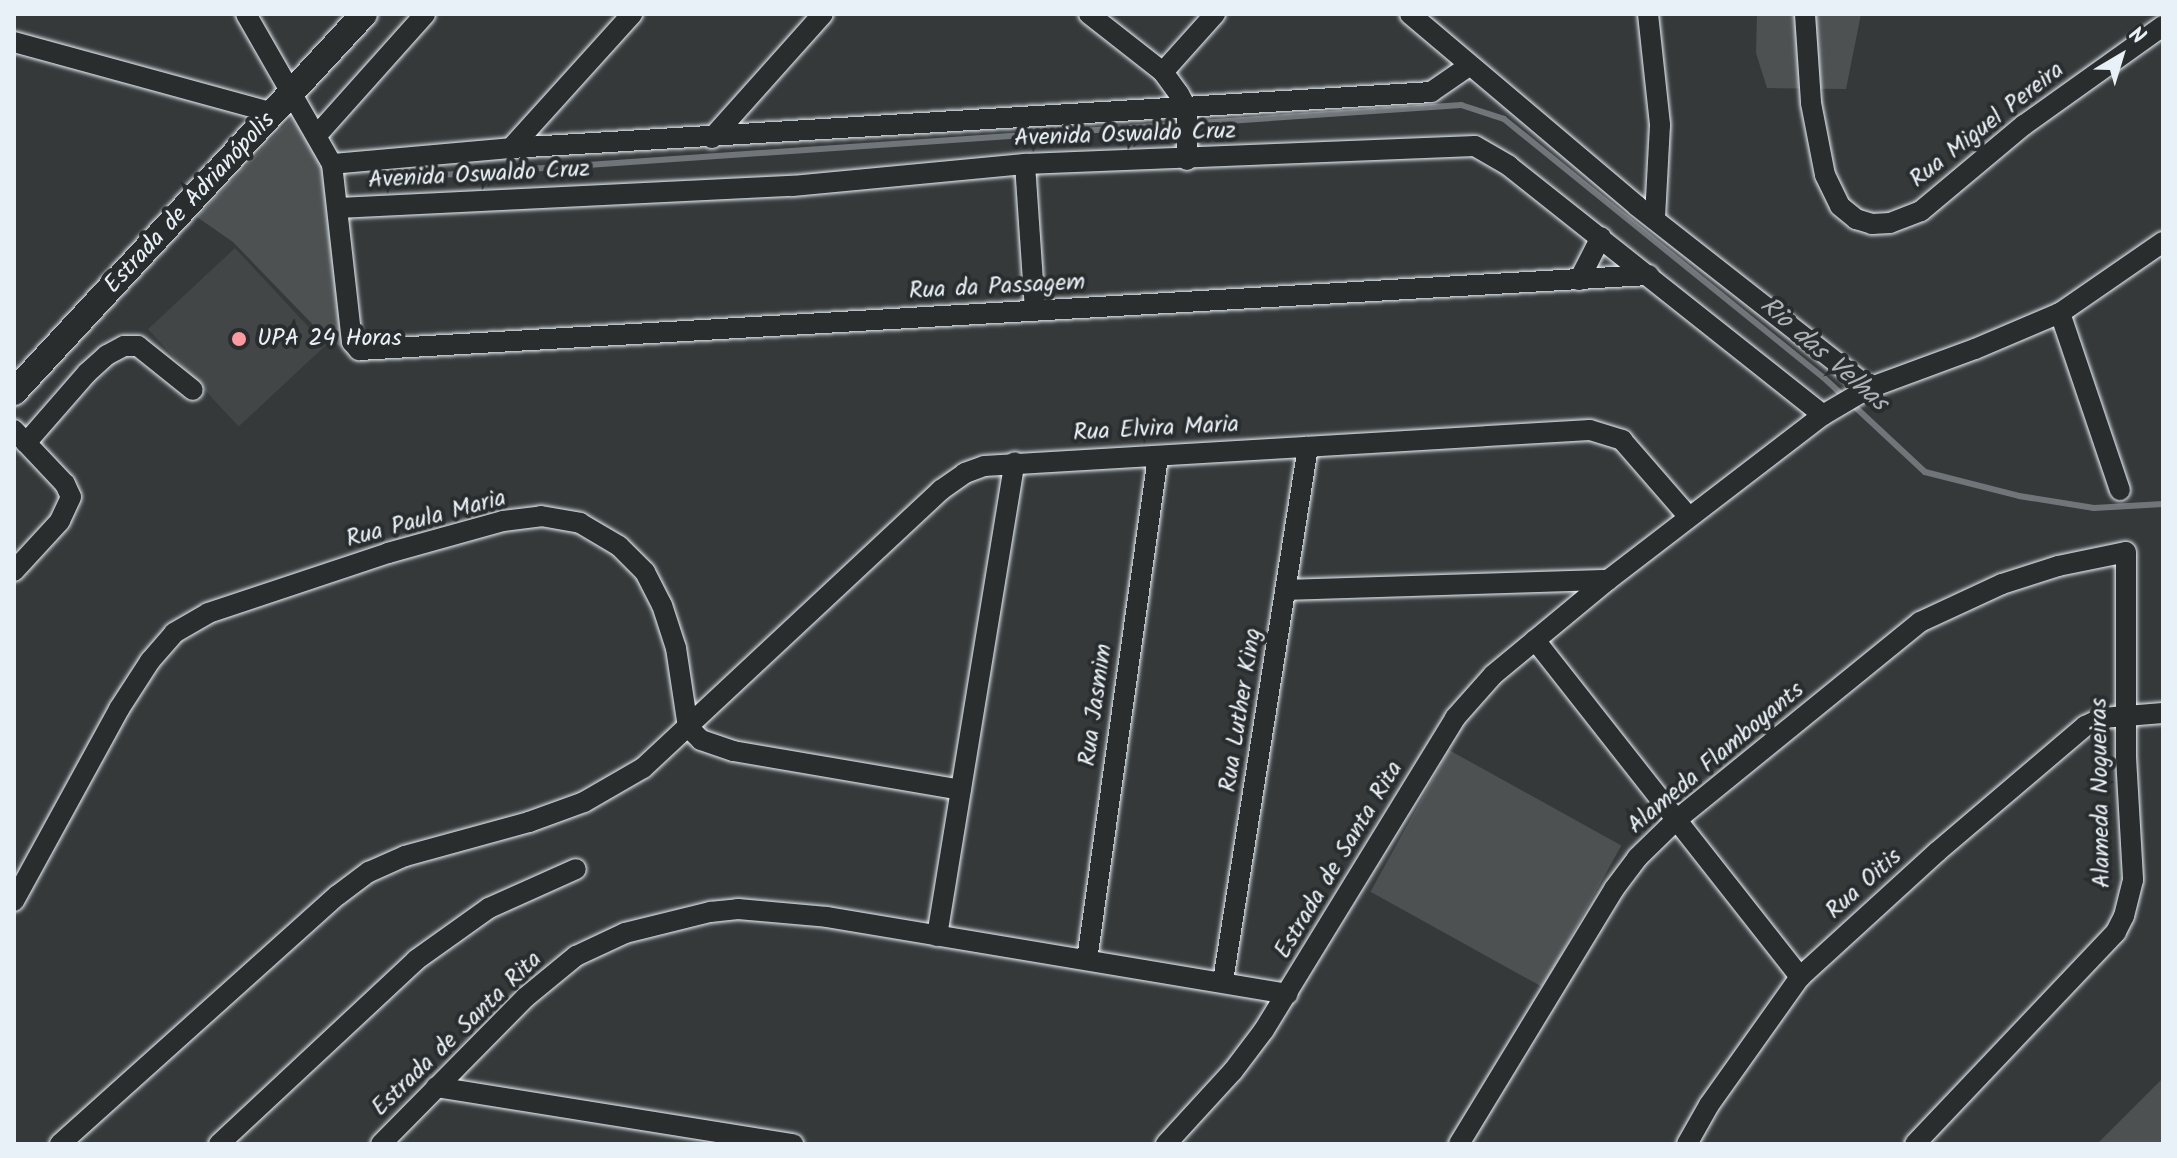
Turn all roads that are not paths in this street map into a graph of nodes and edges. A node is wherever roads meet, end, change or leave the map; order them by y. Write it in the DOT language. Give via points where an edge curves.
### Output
graph roads {
  1 [pos="246,14"];
  2 [pos="364,14"];
  3 [pos="425,14"];
  4 [pos="632,14"];
  5 [pos="823,14"];
  6 [pos="1089,14"];
  7 [pos="1215,14"];
  8 [pos="1410,14"];
  9 [pos="1648,14"];
  10 [pos="1805,14"];
  11 [pos="2163,26"];
  12 [pos="14,42"];
  13 [pos="1465,70"];
  14 [pos="1163,72"];
  15 [pos="282,103"];
  16 [pos="1187,114"];
  17 [pos="317,135"];
  18 [pos="712,138"];
  19 [pos="511,148"];
  20 [pos="1187,151"];
  21 [pos="1025,164"];
  22 [pos="333,170"];
  23 [pos="338,203"];
  24 [pos="1655,218"];
  25 [pos="1601,237"];
  26 [pos="2163,242"];
  27 [pos="2153,256"];
  28 [pos="1649,275"];
  29 [pos="1579,280"];
  30 [pos="1035,311"];
  31 [pos="2060,313"];
  32 [pos="193,390"];
  33 [pos="1864,391"];
  34 [pos="14,392"];
  35 [pos="1829,412"];
  36 [pos="20,436"];
  37 [pos="1308,447"];
  38 [pos="1158,457"];
  39 [pos="1015,462"];
  40 [pos="2120,490"];
  41 [pos="1689,517"];
  42 [pos="2126,552"];
  43 [pos="14,571"];
  44 [pos="1608,580"];
  45 [pos="1286,590"];
  46 [pos="1535,640"];
  47 [pos="2163,713"];
  48 [pos="2125,714"];
  49 [pos="688,727"];
  50 [pos="961,790"];
  51 [pos="1674,822"];
  52 [pos="576,869"];
  53 [pos="14,901"];
  54 [pos="937,936"];
  55 [pos="1087,960"];
  56 [pos="1800,977"];
  57 [pos="1223,981"];
  58 [pos="1288,994"];
  59 [pos="436,1087"];
  60 [pos="700,1137"];
  61 [pos="60,1144"];
  62 [pos="219,1144"];
  63 [pos="381,1144"];
  64 [pos="793,1144"];
  65 [pos="1166,1144"];
  66 [pos="1459,1144"];
  67 [pos="1687,1144"];
  68 [pos="1915,1144"];
  1 -- 15 [label="street"];
  2 -- 15 [label="main road, Estrada de Adrianópolis"];
  3 -- 17 [label="street"];
  4 -- 19 [label="street"];
  5 -- 18 [label="street"];
  6 -- 14 [label="street"];
  7 -- 14 [label="street"];
  8 -- 13 [label="street"];
  9 -- 24 [label="street" via="1660,125"];
  10 -- 11 [label="street, Rua Miguel Pereira" via="1811,103 1825,175 1840,206 1872,224 1921,211 2024,125"];
  12 -- 15 [label="street"];
  13 -- 16 [label="street, Avenida Oswaldo Cruz" via="1431,92"];
  13 -- 24 [label="street"];
  14 -- 16 [label="street"];
  15 -- 17 [label="street"];
  15 -- 34 [label="main road, Estrada de Adrianópolis"];
  16 -- 18 [label="street, Avenida Oswaldo Cruz"];
  16 -- 20 [label="street"];
  17 -- 22 [label="street"];
  18 -- 19 [label="street, Avenida Oswaldo Cruz"];
  19 -- 22 [label="street, Avenida Oswaldo Cruz"];
  20 -- 21 [label="street, Avenida Oswaldo Cruz"];
  20 -- 25 [label="street, Avenida Oswaldo Cruz" via="1475,146"];
  21 -- 23 [label="street, Avenida Oswaldo Cruz" via="792,186"];
  21 -- 30 [label="street"];
  22 -- 23 [label="street"];
  23 -- 30 [label="street, Rua da Passagem" via="352,342 368,351"];
  24 -- 33 [label="street"];
  25 -- 28 [label="street, Avenida Oswaldo Cruz"];
  25 -- 29 [label="street"];
  26 -- 27 [label="street, Estrada de Santa Rita"];
  27 -- 31 [label="street, Estrada de Santa Rita"];
  28 -- 29 [label="street, Rua da Passagem"];
  28 -- 35 [label="street, Avenida Oswaldo Cruz"];
  29 -- 30 [label="street, Rua da Passagem"];
  31 -- 33 [label="street, Estrada de Santa Rita"];
  31 -- 40 [label="street"];
  32 -- 36 [label="street" via="138,346 124,346 107,355"];
  33 -- 35 [label="street, Estrada de Santa Rita"];
  35 -- 41 [label="street, Estrada de Santa Rita"];
  36 -- 43 [label="street" via="71,497 60,521"];
  37 -- 38 [label="street, Rua Elvira Maria"];
  37 -- 41 [label="street, Rua Elvira Maria" via="1590,430 1622,440"];
  37 -- 45 [label="street, Rua Luther King"];
  38 -- 39 [label="street, Rua Elvira Maria"];
  38 -- 55 [label="street, Rua Jasmim"];
  39 -- 49 [label="street, Rua Elvira Maria" via="965,473 941,490"];
  39 -- 50 [label="street"];
  41 -- 44 [label="street, Estrada de Santa Rita"];
  42 -- 48 [label="street, Alameda Nogueiras"];
  42 -- 51 [label="street, Alameda Flamboyants" via="2002,584 1920,622"];
  44 -- 45 [label="street"];
  44 -- 46 [label="street, Estrada de Santa Rita"];
  45 -- 57 [label="street, Rua Luther King"];
  46 -- 51 [label="street"];
  46 -- 58 [label="street, Estrada de Santa Rita" via="1455,718"];
  47 -- 48 [label="street, Rua Oitis"];
  48 -- 56 [label="street, Rua Oitis" via="2102,718 2061,745"];
  48 -- 68 [label="street, Alameda Nogueiras" via="2133,880 2120,924"];
  49 -- 50 [label="street" via="701,740 733,751"];
  49 -- 53 [label="street, Rua Paula Maria" via="676,648 645,572 619,546 580,523 541,516 503,521 208,613 174,633 119,709"];
  49 -- 61 [label="street" via="643,768 584,802 405,856 369,872"];
  50 -- 54 [label="street"];
  51 -- 56 [label="street"];
  51 -- 66 [label="street, Alameda Flamboyants" via="1614,889"];
  52 -- 62 [label="street" via="489,908 416,960"];
  54 -- 55 [label="street, Estrada de Santa Rita"];
  54 -- 59 [label="street, Estrada de Santa Rita" via="827,917 738,909 670,919 576,956 526,997"];
  55 -- 57 [label="street, Estrada de Santa Rita"];
  56 -- 67 [label="street, Rua Oitis"];
  57 -- 58 [label="street, Estrada de Santa Rita"];
  58 -- 65 [label="street" via="1233,1071"];
  59 -- 60 [label="street"];
  59 -- 63 [label="street, Estrada de Santa Rita"];
  60 -- 64 [label="street"];
}
